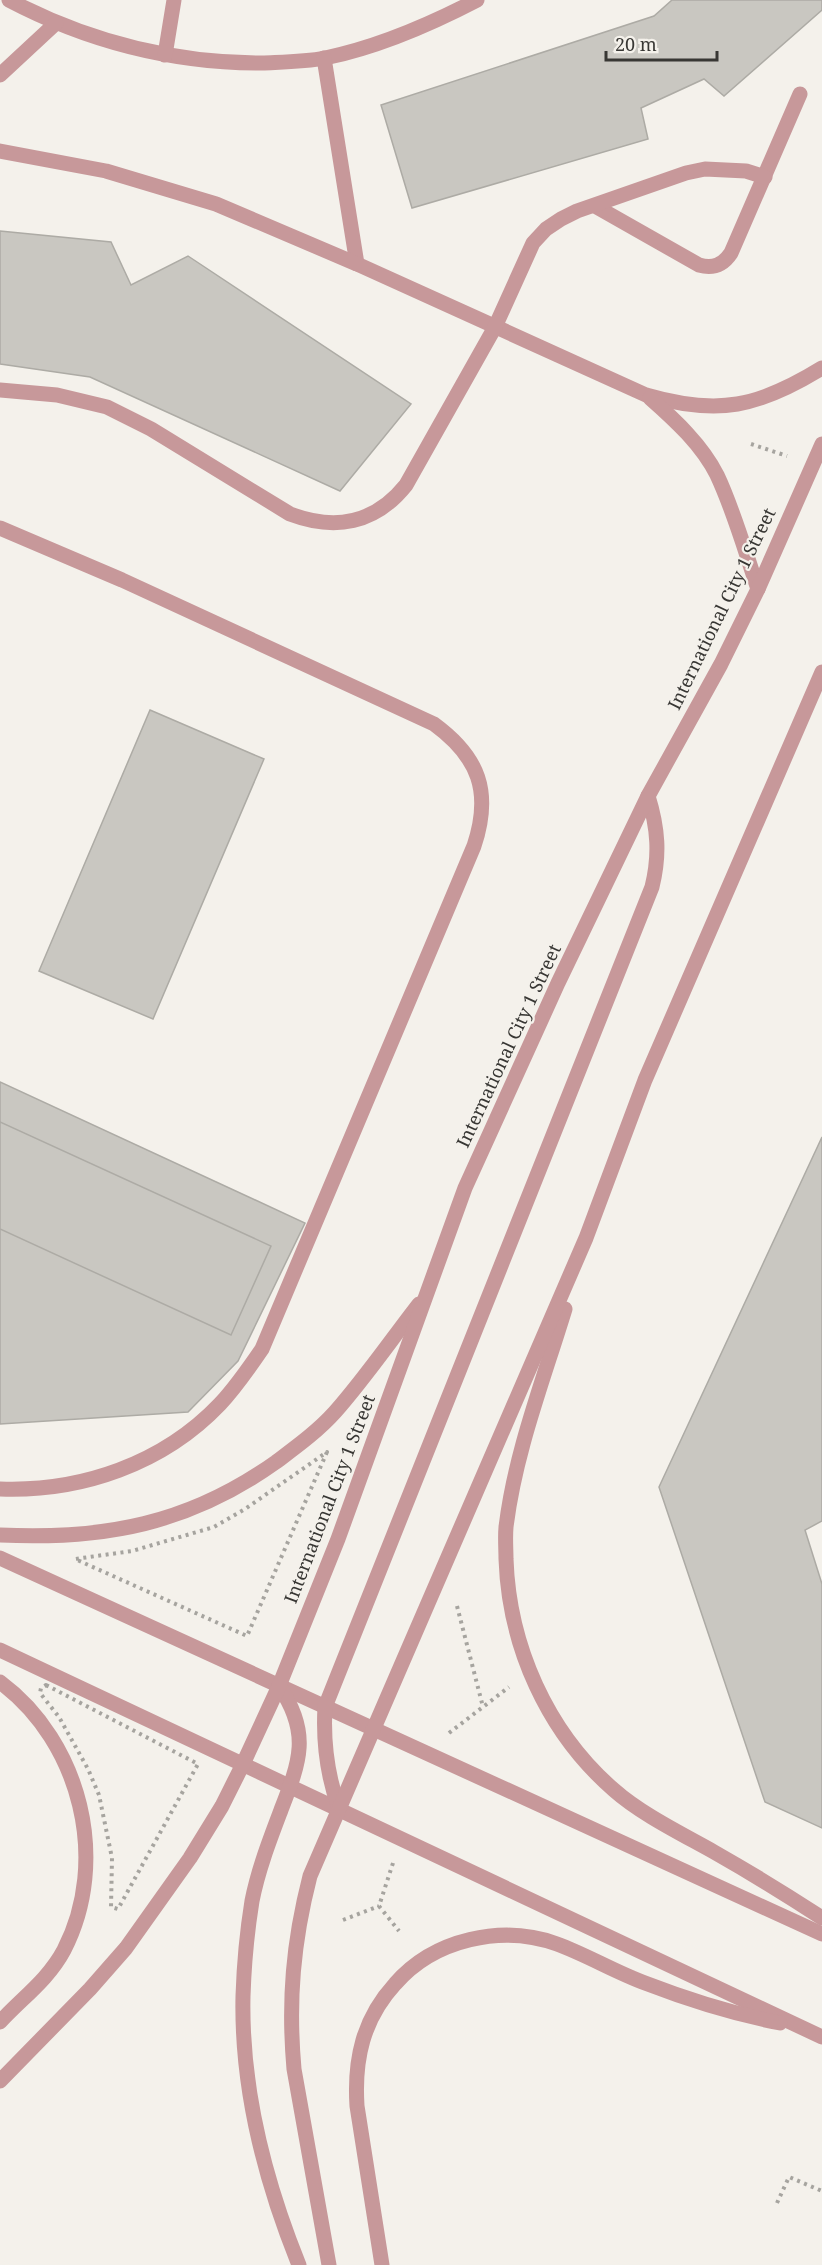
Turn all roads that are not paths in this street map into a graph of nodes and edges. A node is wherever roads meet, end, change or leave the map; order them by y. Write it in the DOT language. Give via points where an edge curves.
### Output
graph roads {
  1 [pos="9,0"];
  2 [pos="174,0"];
  3 [pos="477,0"];
  4 [pos="57,23"];
  5 [pos="165,54"];
  6 [pos="324,58"];
  7 [pos="0,75"];
  8 [pos="800,94"];
  9 [pos="0,150"];
  10 [pos="765,177"];
  11 [pos="595,206"];
  12 [pos="357,264"];
  13 [pos="495,327"];
  14 [pos="822,368"];
  15 [pos="0,390"];
  16 [pos="646,394"];
  17 [pos="822,444"];
  18 [pos="0,528"];
  19 [pos="758,589"];
  20 [pos="822,672"];
  21 [pos="648,796"];
  22 [pos="586,1238"];
  23 [pos="428,1292"];
  24 [pos="0,1489"];
  25 [pos="0,1535"];
  26 [pos="0,1558"];
  27 [pos="0,1650"];
  28 [pos="0,1682"];
  29 [pos="279,1686"];
  30 [pos="325,1707"];
  31 [pos="375,1730"];
  32 [pos="243,1764"];
  33 [pos="290,1786"];
  34 [pos="339,1808"];
  35 [pos="822,1918"];
  36 [pos="822,1934"];
  37 [pos="0,2022"];
  38 [pos="803,2028"];
  39 [pos="822,2037"];
  40 [pos="0,2081"];
  41 [pos="299,2265"];
  42 [pos="329,2265"];
  43 [pos="382,2265"];
  1 -- 4 [label="street"];
  2 -- 5 [label="street"];
  3 -- 6 [label="street" via="403,34"];
  4 -- 5 [label="street" via="118,44"];
  4 -- 7 [label="street"];
  5 -- 6 [label="street" via="243,63"];
  6 -- 12 [label="street"];
  8 -- 10 [label="street"];
  9 -- 12 [label="street" via="161,186 216,204"];
  10 -- 11 [label="street" via="746,171 705,169"];
  10 -- 11 [label="street" via="731,253 718,266 699,265"];
  11 -- 13 [label="street" via="561,219 533,243"];
  12 -- 13 [label="street"];
  13 -- 15 [label="street" via="406,485 380,510 345,523 326,524 290,514 107,406 57,395"];
  13 -- 16 [label="street"];
  14 -- 16 [label="street" via="775,394 726,407 690,405"];
  16 -- 19 [label="street" via="673,419 716,474"];
  17 -- 19 [label="street, International City 1 Street"];
  18 -- 24 [label="street" via="434,724 453,738 468,757 483,801 482,824 474,846 262,1349 242,1379 193,1428 132,1465 62,1486"];
  19 -- 21 [label="street, International City 1 Street"];
  20 -- 22 [label="street" via="645,1080"];
  21 -- 23 [label="street, International City 1 Street" via="465,1188"];
  21 -- 30 [label="street" via="656,819 658,843 652,887"];
  22 -- 31 [label="street"];
  22 -- 35 [label="street" via="515,1473 506,1530 507,1588 519,1646 542,1700 574,1748 614,1791"];
  23 -- 25 [label="street" via="334,1412 285,1456 230,1492 159,1521 116,1530 74,1535"];
  23 -- 29 [label="street, International City 1 Street" via="338,1539"];
  26 -- 29 [label="street"];
  27 -- 32 [label="street"];
  28 -- 37 [label="street" via="26,1706 59,1754 81,1809 87,1867 84,1896 63,1952 27,1998"];
  29 -- 30 [label="street"];
  29 -- 32 [label="street, International City 1 Street"];
  29 -- 33 [label="street" via="289,1701 299,1734 297,1770"];
  30 -- 31 [label="street"];
  30 -- 34 [label="street" via="326,1758"];
  31 -- 34 [label="street"];
  31 -- 36 [label="street"];
  32 -- 33 [label="street"];
  32 -- 40 [label="street" via="190,1858 126,1948"];
  33 -- 34 [label="street"];
  33 -- 41 [label="street" via="252,1900 244,2035 263,2155"];
  34 -- 38 [label="street"];
  34 -- 42 [label="street" via="310,1876 300,1916 291,2004 294,2069"];
  38 -- 39 [label="street"];
  38 -- 43 [label="street" via="757,2019 666,1991 557,1944 534,1938 486,1936 440,1950 401,1976 385,1994 368,2025 357,2058 357,2106"];
}
